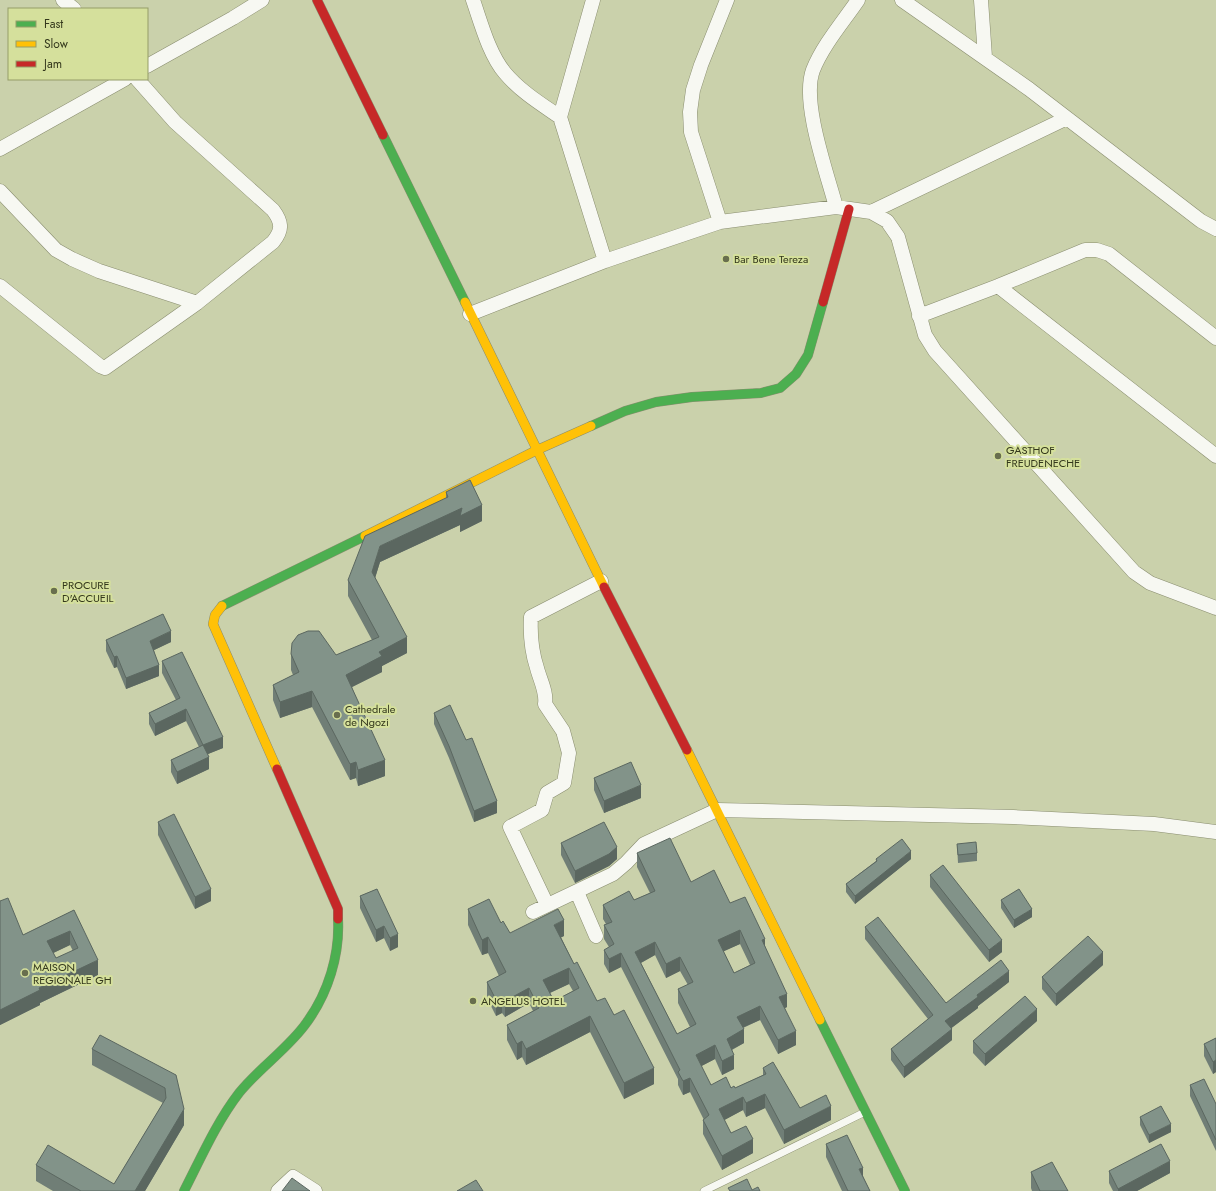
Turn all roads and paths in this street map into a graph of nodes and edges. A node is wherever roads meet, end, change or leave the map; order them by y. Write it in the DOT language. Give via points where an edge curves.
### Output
graph roads {
  1 [pos="63,0"];
  2 [pos="262,0"];
  3 [pos="317,0"];
  4 [pos="473,0"];
  5 [pos="593,0"];
  6 [pos="727,0"];
  7 [pos="858,0"];
  8 [pos="902,0"];
  9 [pos="981,0"];
  10 [pos="73,8"];
  11 [pos="985,57"];
  12 [pos="148,65"];
  13 [pos="123,80"];
  14 [pos="138,80"];
  15 [pos="560,117"];
  16 [pos="1067,118"];
  17 [pos="0,149"];
  18 [pos="0,190"];
  19 [pos="842,208"];
  20 [pos="871,212"];
  21 [pos="720,222"];
  22 [pos="1216,229"];
  23 [pos="605,261"];
  24 [pos="0,286"];
  25 [pos="998,286"];
  26 [pos="197,303"];
  27 [pos="470,314"];
  28 [pos="919,316"];
  29 [pos="1216,338"];
  30 [pos="537,450"];
  31 [pos="1216,456"];
  32 [pos="601,581"];
  33 [pos="1216,608"];
  34 [pos="717,810"];
  35 [pos="1216,832"];
  36 [pos="577,892"];
  37 [pos="547,905"];
  38 [pos="533,912"];
  39 [pos="596,936"];
  40 [pos="867,1111"];
  41 [pos="184,1191"];
  42 [pos="278,1191"];
  43 [pos="315,1191"];
  44 [pos="704,1191"];
  45 [pos="905,1191"];
  1 -- 10 [label="street"];
  2 -- 12 [label="street"];
  3 -- 27 [label="street"];
  4 -- 15 [label="street" via="486,40 504,73 521,89"];
  5 -- 15 [label="street"];
  6 -- 21 [label="street" via="701,65 693,90 690,112 691,132"];
  7 -- 19 [label="street" via="822,53 813,70 810,86 810,108"];
  8 -- 11 [label="street"];
  9 -- 11 [label="street"];
  11 -- 16 [label="street"];
  13 -- 17 [label="street"];
  14 -- 26 [label="street" via="175,122 273,210 281,227 273,242"];
  15 -- 23 [label="street"];
  16 -- 20 [label="street"];
  16 -- 22 [label="street" via="1201,221"];
  18 -- 26 [label="street" via="56,250 99,271"];
  19 -- 20 [label="street"];
  19 -- 21 [label="street"];
  19 -- 30 [label="street" via="808,356 796,374 780,388 761,393 656,402 625,411"];
  20 -- 28 [label="street" via="887,221 898,237"];
  21 -- 23 [label="street"];
  23 -- 27 [label="street"];
  24 -- 26 [label="street" via="105,368"];
  25 -- 28 [label="street"];
  25 -- 29 [label="street" via="1085,250 1097,250 1109,254"];
  25 -- 31 [label="street"];
  27 -- 30 [label="street"];
  28 -- 33 [label="street" via="925,335 935,351 1134,572 1150,584"];
  30 -- 32 [label="street"];
  30 -- 41 [label="street" via="222,607 215,615 213,624 338,909 339,938 324,994 307,1023 240,1092 219,1122"];
  32 -- 34 [label="street"];
  32 -- 37 [label="street" via="531,617 529,636 546,697 545,704 563,731 569,753 564,782 547,793 542,810 510,827"];
  34 -- 35 [label="street" via="1012,817 1154,824"];
  34 -- 36 [label="street" via="644,844 613,874"];
  34 -- 40 [label="street"];
  36 -- 37 [label="street"];
  36 -- 39 [label="street"];
  37 -- 38 [label="street"];
  40 -- 44 [label="lane"];
  40 -- 45 [label="street"];
  42 -- 43 [label="street" via="293,1177"];
}
